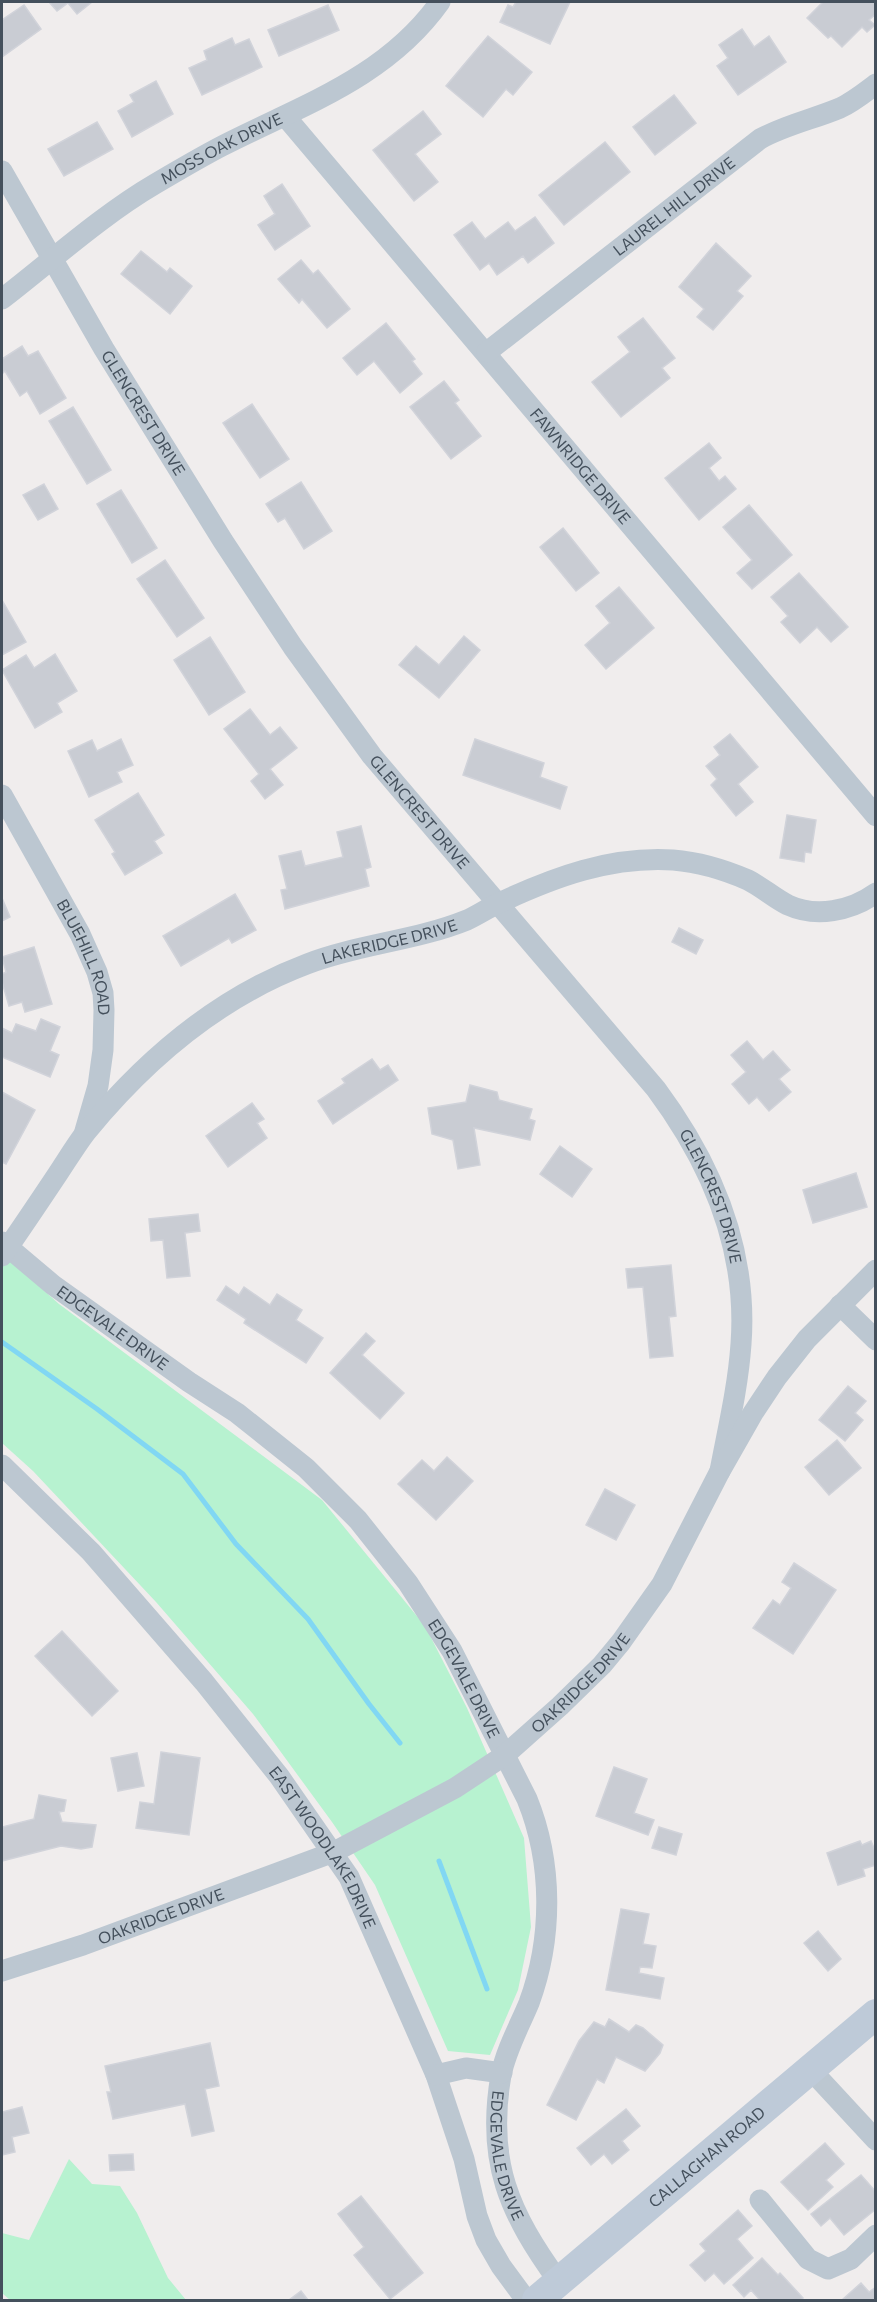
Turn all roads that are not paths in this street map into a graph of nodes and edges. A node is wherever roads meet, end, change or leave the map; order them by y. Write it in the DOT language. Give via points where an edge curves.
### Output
graph roads {
  1 [pos="440,2"];
  2 [pos="876,84"];
  3 [pos="285,116"];
  4 [pos="2,171"];
  5 [pos="52,261"];
  6 [pos="2,299"];
  7 [pos="487,352"];
  8 [pos="2,795"];
  9 [pos="876,816"];
  10 [pos="876,893"];
  11 [pos="497,903"];
  12 [pos="85,1133"];
  13 [pos="4,1248"];
  14 [pos="876,1270"];
  15 [pos="840,1305"];
  16 [pos="876,1340"];
  17 [pos="2,1465"];
  18 [pos="720,1471"];
  19 [pos="505,1755"];
  20 [pos="334,1852"];
  21 [pos="2,1971"];
  22 [pos="876,2014"];
  23 [pos="810,2070"];
  24 [pos="502,2073"];
  25 [pos="436,2075"];
  26 [pos="876,2140"];
  27 [pos="760,2200"];
  28 [pos="876,2235"];
  29 [pos="548,2291"];
  30 [pos="526,2301"];
  1 -- 3 [label="street, MOSS OAK DRIVE" via="414,32 361,76"];
  2 -- 7 [label="street, LAUREL HILL DRIVE" via="841,107 760,139"];
  3 -- 5 [label="street, MOSS OAK DRIVE" via="152,185"];
  3 -- 7 [label="street, FAWNRIDGE DRIVE"];
  4 -- 5 [label="street, GLENCREST DRIVE"];
  5 -- 6 [label="street, MOSS OAK DRIVE"];
  5 -- 11 [label="street, GLENCREST DRIVE" via="222,541 293,647 372,756"];
  7 -- 9 [label="street, FAWNRIDGE DRIVE"];
  8 -- 12 [label="street, BLUEHILL ROAD" via="80,934 103,993 103,1050"];
  10 -- 11 [label="street, LAKERIDGE DRIVE" via="836,911 812,912 789,905 748,881 701,864 638,860 580,869"];
  11 -- 12 [label="street, LAKERIDGE DRIVE" via="469,919 430,933 306,964 229,1002 151,1062"];
  11 -- 18 [label="street, GLENCREST DRIVE" via="656,1089 679,1120 713,1184 735,1254 741,1308 738,1375"];
  12 -- 13 [label="street, LAKERIDGE DRIVE"];
  13 -- 19 [label="street, EDGEVALE DRIVE" via="237,1413 306,1468 358,1520 408,1583 452,1651"];
  14 -- 15 [label="street, OAKRIDGE DRIVE"];
  15 -- 16 [label="street"];
  15 -- 18 [label="street, OAKRIDGE DRIVE" via="777,1377"];
  17 -- 20 [label="street, EAST WOODLAKE DRIVE" via="91,1552 204,1682"];
  18 -- 19 [label="street, OAKRIDGE DRIVE" via="662,1584 621,1642 560,1706"];
  19 -- 20 [label="street, OAKRIDGE DRIVE" via="454,1788"];
  19 -- 24 [label="street, EDGEVALE DRIVE" via="536,1820 545,1871 546,1912 538,1974"];
  20 -- 21 [label="street, OAKRIDGE DRIVE"];
  20 -- 25 [label="street, EAST WOODLAKE DRIVE" via="364,1906"];
  22 -- 23 [label="main road, CALLAGHAN ROAD"];
  23 -- 26 [label="street"];
  23 -- 29 [label="main road, CALLAGHAN ROAD"];
  24 -- 25 [label="street" via="466,2068"];
  24 -- 29 [label="street, EDGEVALE DRIVE" via="496,2127 502,2174 517,2217 536,2251"];
  25 -- 30 [label="street, EAST WOODLAKE DRIVE" via="464,2159 480,2224 501,2266"];
  27 -- 28 [label="street" via="808,2259 828,2269 851,2259"];
}
